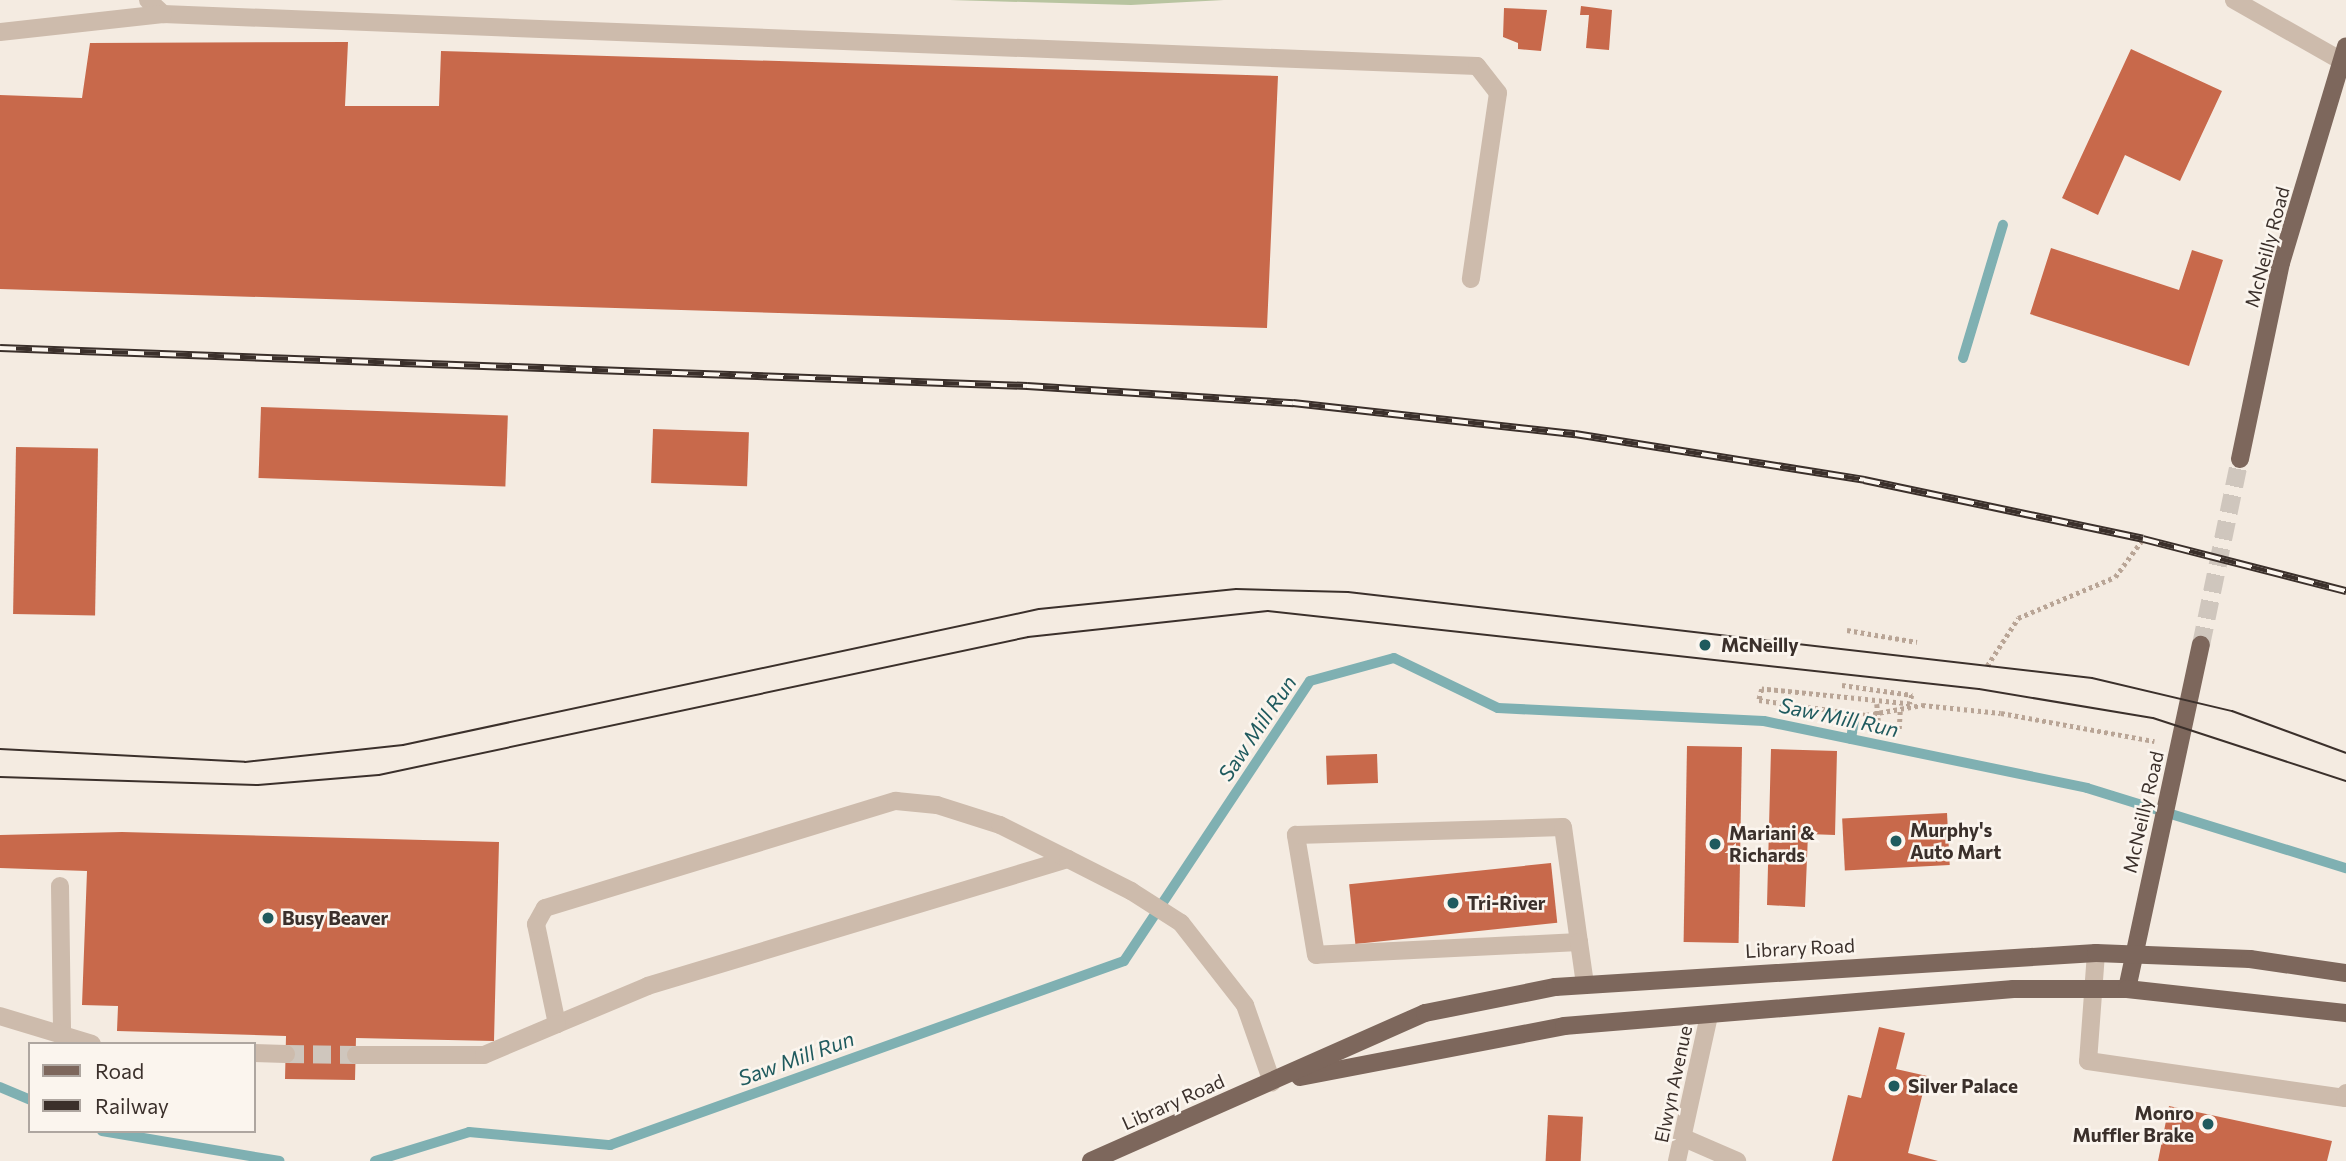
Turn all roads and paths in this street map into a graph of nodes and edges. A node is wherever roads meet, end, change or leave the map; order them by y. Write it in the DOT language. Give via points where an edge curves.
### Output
graph roads {
  1 [pos="148,0"];
  2 [pos="2234,0"];
  3 [pos="163,14"];
  4 [pos="0,32"];
  5 [pos="2344,54"];
  6 [pos="1471,279"];
  7 [pos="2240,459"];
  8 [pos="2143,538"];
  9 [pos="1847,630"];
  10 [pos="1917,642"];
  11 [pos="2201,645"];
  12 [pos="1987,666"];
  13 [pos="1842,685"];
  14 [pos="1877,704"];
  15 [pos="1900,709"];
  16 [pos="2179,746"];
  17 [pos="1068,859"];
  18 [pos="60,886"];
  19 [pos="1579,942"];
  20 [pos="2096,953"];
  21 [pos="2133,953"];
  22 [pos="2346,973"];
  23 [pos="1585,984"];
  24 [pos="2092,989"];
  25 [pos="2127,989"];
  26 [pos="2346,1013"];
  27 [pos="1709,1015"];
  28 [pos="0,1016"];
  29 [pos="557,1024"];
  30 [pos="62,1035"];
  31 [pos="85,1042"];
  32 [pos="256,1053"];
  33 [pos="286,1054"];
  34 [pos="356,1055"];
  35 [pos="1272,1082"];
  36 [pos="2346,1093"];
  37 [pos="1684,1138"];
  38 [pos="1091,1161"];
  39 [pos="1677,1161"];
  40 [pos="1737,1161"];
  1 -- 3 [label="street"];
  2 -- 5 [label="street"];
  3 -- 4 [label="street"];
  3 -- 6 [label="street" via="1477,66 1498,93"];
  5 -- 7 [label="main road, McNeilly Road" via="2281,263"];
  8 -- 12 [label="path" via="2115,577 2018,618"];
  9 -- 10 [label="path"];
  11 -- 16 [label="main road, McNeilly Road"];
  13 -- 14 [label="path" via="1912,695 1910,704"];
  14 -- 15 [label="path" via="1879,728 1899,729"];
  14 -- 15 [label="path" via="1762,689 1759,700 1866,715"];
  15 -- 16 [label="path" via="2001,713"];
  16 -- 21 [label="main road, McNeilly Road"];
  17 -- 29 [label="street" via="648,986"];
  17 -- 29 [label="street" via="1000,825 937,805 896,801 545,908 536,925"];
  17 -- 35 [label="street" via="1181,923 1245,1005"];
  18 -- 30 [label="street"];
  19 -- 19 [label="street" via="1563,827 1296,835 1315,955"];
  19 -- 23 [label="street"];
  20 -- 21 [label="main road, Library Road"];
  20 -- 23 [label="main road, Library Road"];
  20 -- 24 [label="street"];
  21 -- 22 [label="main road, Library Road"];
  21 -- 25 [label="main road, McNeilly Road"];
  23 -- 35 [label="main road, Library Road" via="1425,1013"];
  24 -- 25 [label="main road, Library Road"];
  24 -- 27 [label="main road, Library Road"];
  24 -- 36 [label="street" via="2088,1061 2345,1098"];
  25 -- 26 [label="main road, Library Road"];
  27 -- 35 [label="main road, Library Road" via="1564,1026"];
  27 -- 37 [label="street, Elwyn Avenue"];
  28 -- 30 [label="street"];
  29 -- 34 [label="street" via="484,1055"];
  30 -- 31 [label="street"];
  32 -- 33 [label="street"];
  35 -- 38 [label="main road, Library Road"];
  37 -- 39 [label="street, Elwyn Avenue"];
  37 -- 40 [label="street"];
}
